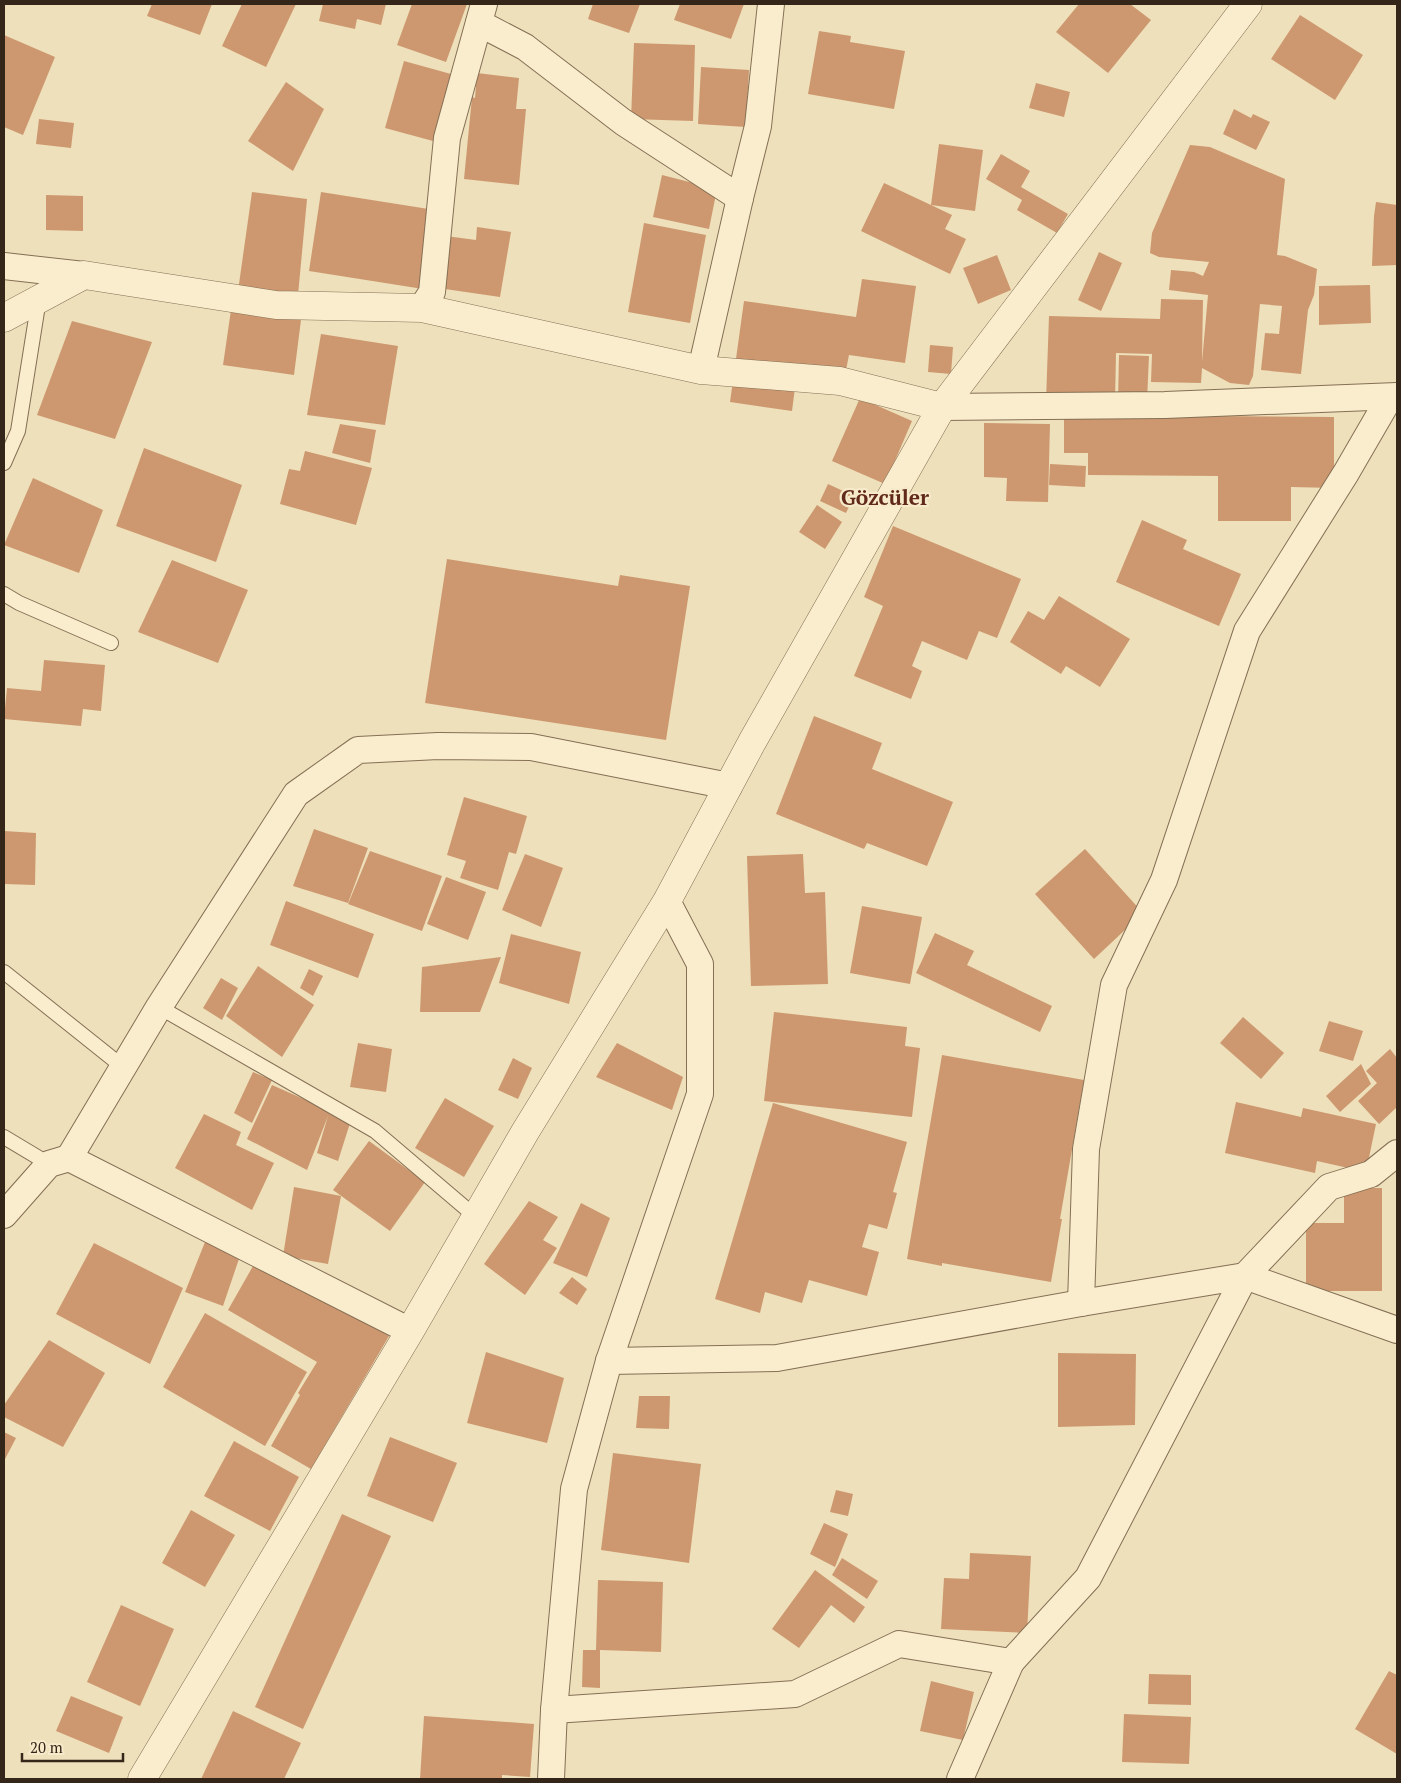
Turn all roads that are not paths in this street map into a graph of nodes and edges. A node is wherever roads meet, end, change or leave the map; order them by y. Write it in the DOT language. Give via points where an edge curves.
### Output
graph roads {
  1 [pos="771,4"];
  2 [pos="1248,4"];
  3 [pos="482,14"];
  4 [pos="740,198"];
  5 [pos="4,266"];
  6 [pos="84,275"];
  7 [pos="38,300"];
  8 [pos="422,308"];
  9 [pos="4,318"];
  10 [pos="701,370"];
  11 [pos="1394,396"];
  12 [pos="942,407"];
  13 [pos="4,463"];
  14 [pos="4,594"];
  15 [pos="110,644"];
  16 [pos="729,786"];
  17 [pos="667,901"];
  18 [pos="4,972"];
  19 [pos="159,1007"];
  20 [pos="123,1067"];
  21 [pos="4,1137"];
  22 [pos="1397,1152"];
  23 [pos="59,1161"];
  24 [pos="4,1215"];
  25 [pos="476,1217"];
  26 [pos="1245,1276"];
  27 [pos="1082,1304"];
  28 [pos="1397,1330"];
  29 [pos="410,1331"];
  30 [pos="609,1361"];
  31 [pos="1011,1662"];
  32 [pos="554,1710"];
  33 [pos="142,1779"];
  34 [pos="551,1779"];
  35 [pos="960,1779"];
  1 -- 4 [label="street" via="758,126"];
  2 -- 12 [label="street"];
  3 -- 4 [label="street" via="623,122"];
  3 -- 8 [label="street" via="447,138 432,292"];
  4 -- 10 [label="street"];
  5 -- 6 [label="street"];
  6 -- 7 [label="street"];
  6 -- 8 [label="street" via="276,305"];
  7 -- 9 [label="street"];
  7 -- 13 [label="lane" via="18,431"];
  8 -- 10 [label="street"];
  10 -- 12 [label="street" via="840,381"];
  11 -- 12 [label="street" via="1165,405"];
  11 -- 27 [label="street" via="1247,631 1164,880 1114,985 1086,1149"];
  12 -- 16 [label="street"];
  14 -- 15 [label="lane"];
  16 -- 17 [label="street"];
  16 -- 19 [label="street" via="531,747 438,746 358,750 296,794"];
  17 -- 25 [label="street"];
  17 -- 30 [label="street" via="700,964 700,1094"];
  18 -- 20 [label="lane"];
  19 -- 20 [label="street"];
  19 -- 25 [label="lane" via="375,1132"];
  20 -- 23 [label="street"];
  21 -- 23 [label="lane"];
  22 -- 26 [label="street" via="1371,1174 1329,1187"];
  23 -- 24 [label="street"];
  23 -- 29 [label="street"];
  25 -- 29 [label="street"];
  26 -- 27 [label="street"];
  26 -- 28 [label="street"];
  26 -- 31 [label="street" via="1088,1578"];
  27 -- 30 [label="street" via="777,1358"];
  29 -- 33 [label="street"];
  30 -- 32 [label="street" via="574,1489"];
  31 -- 32 [label="street" via="900,1644 794,1694"];
  31 -- 35 [label="street"];
  32 -- 34 [label="street"];
}
